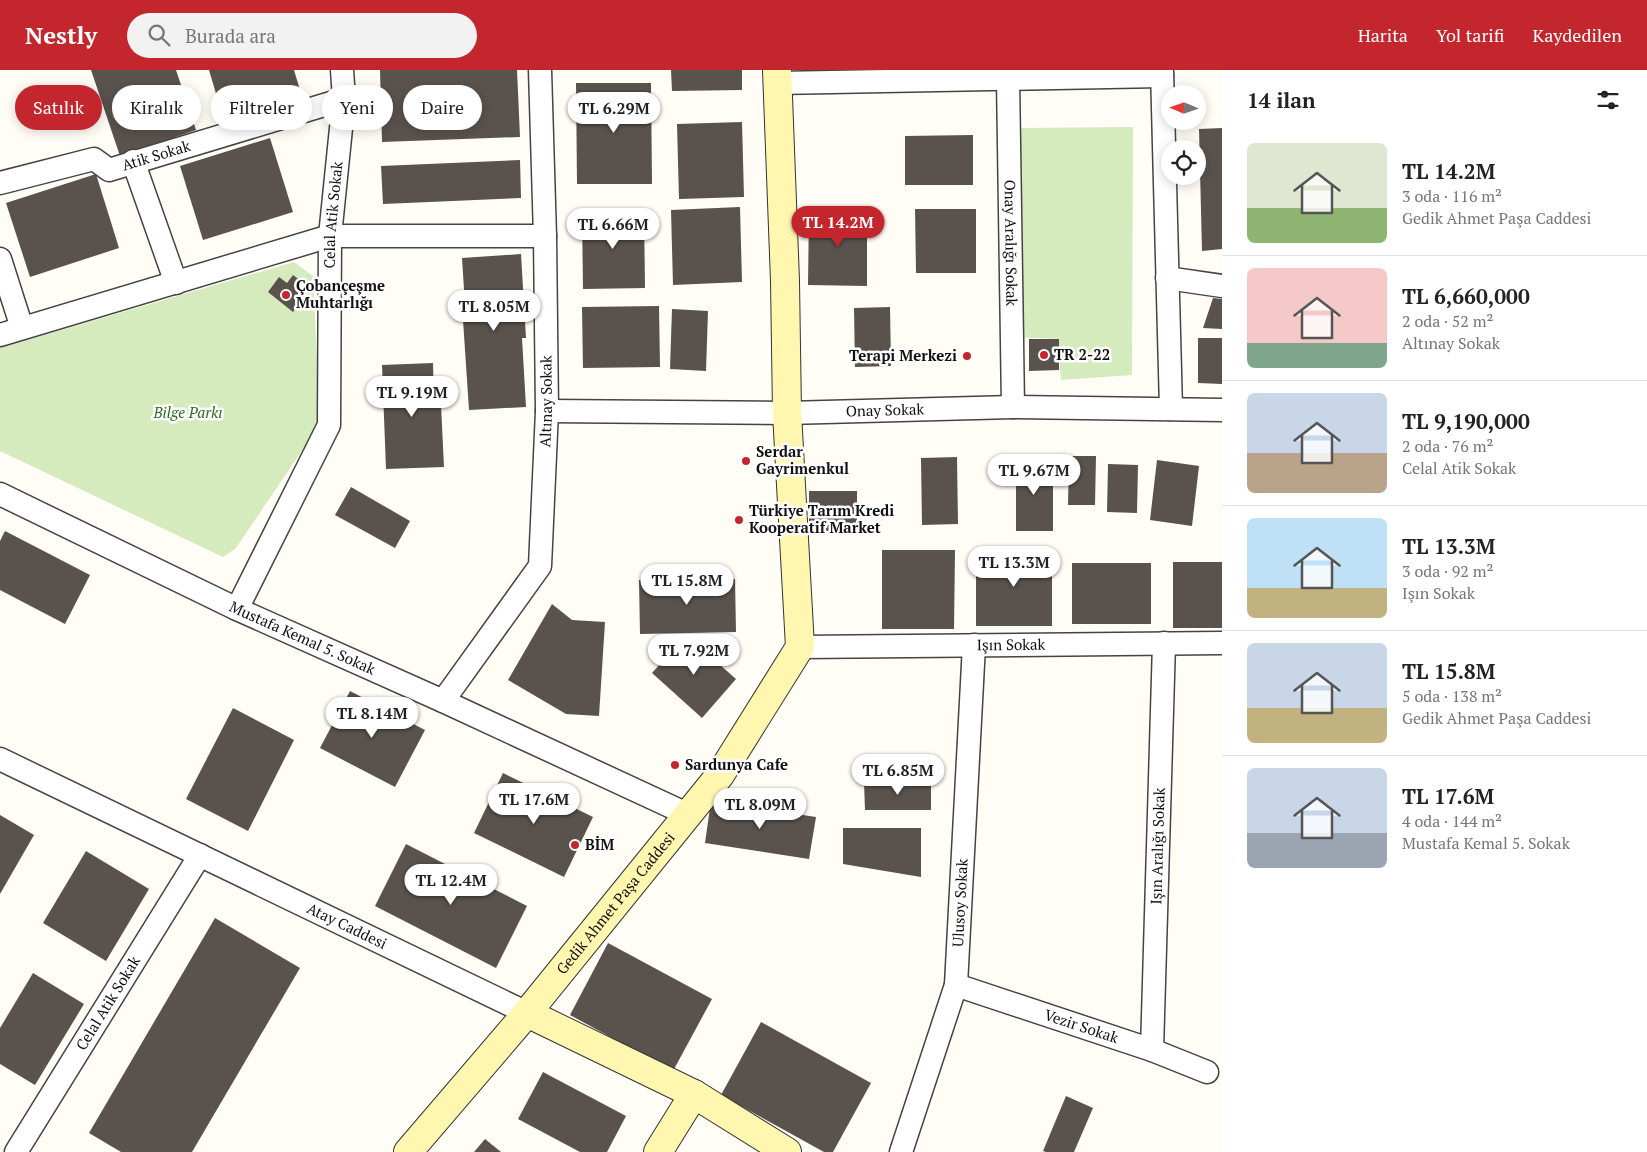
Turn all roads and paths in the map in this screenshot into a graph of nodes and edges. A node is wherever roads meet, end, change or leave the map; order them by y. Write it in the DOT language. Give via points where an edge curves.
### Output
graph roads {
  1 [pos="342,70"];
  2 [pos="540,70"];
  3 [pos="1162,73"];
  4 [pos="777,76"];
  5 [pos="1008,79"];
  6 [pos="343,85"];
  7 [pos="322,105"];
  8 [pos="341,130"];
  9 [pos="133,161"];
  10 [pos="0,183"];
  11 [pos="330,236"];
  12 [pos="545,236"];
  13 [pos="0,259"];
  14 [pos="1168,278"];
  15 [pos="176,283"];
  16 [pos="1222,286"];
  17 [pos="22,328"];
  18 [pos="0,335"];
  19 [pos="1013,406"];
  20 [pos="1172,409"];
  21 [pos="1222,410"];
  22 [pos="547,411"];
  23 [pos="787,412"];
  24 [pos="0,494"];
  25 [pos="237,609"];
  26 [pos="1222,642"];
  27 [pos="1164,643"];
  28 [pos="974,645"];
  29 [pos="800,647"];
  30 [pos="443,701"];
  31 [pos="0,759"];
  32 [pos="689,815"];
  33 [pos="200,855"];
  34 [pos="956,985"];
  35 [pos="527,1013"];
  36 [pos="1152,1050"];
  37 [pos="1207,1072"];
  38 [pos="694,1094"];
  39 [pos="16,1152"];
  40 [pos="408,1152"];
  41 [pos="658,1152"];
  42 [pos="787,1152"];
  43 [pos="901,1152"];
  1 -- 6 [label="street, Celal Atik Sokak"];
  2 -- 12 [label="street, Altınay Sokak"];
  3 -- 5 [label="street"];
  3 -- 14 [label="street"];
  4 -- 5 [label="street"];
  4 -- 23 [label="street"];
  5 -- 19 [label="street, Onay Aralığı Sokak"];
  7 -- 9 [label="street, Atik Sokak"];
  8 -- 11 [label="street, Celal Atik Sokak"];
  9 -- 10 [label="street, Atik Sokak" via="109,170 94,159"];
  9 -- 15 [label="street"];
  11 -- 12 [label="street"];
  11 -- 15 [label="street"];
  11 -- 25 [label="street, Celal Atik Sokak" via="329,425"];
  12 -- 22 [label="street, Altınay Sokak"];
  13 -- 17 [label="street"];
  14 -- 16 [label="street"];
  14 -- 20 [label="street"];
  15 -- 17 [label="street"];
  17 -- 18 [label="street"];
  19 -- 20 [label="street, Onay Sokak"];
  19 -- 23 [label="street, Onay Sokak"];
  20 -- 21 [label="street, Onay Sokak"];
  22 -- 23 [label="street, Onay Sokak"];
  22 -- 30 [label="street, Altınay Sokak" via="540,566"];
  23 -- 29 [label="street"];
  24 -- 25 [label="street, Mustafa Kemal 5. Sokak"];
  25 -- 30 [label="street, Mustafa Kemal 5. Sokak"];
  26 -- 27 [label="street, Işın Sokak"];
  27 -- 28 [label="street, Işın Sokak"];
  27 -- 36 [label="street, Işın Aralığı Sokak"];
  28 -- 29 [label="street, Işın Sokak"];
  28 -- 34 [label="street, Ulusoy Sokak"];
  29 -- 32 [label="street, Gedik Ahmet Paşa Caddesi" via="720,775"];
  30 -- 32 [label="street, Mustafa Kemal 5. Sokak"];
  31 -- 33 [label="street, Atay Caddesi"];
  32 -- 35 [label="street, Gedik Ahmet Paşa Caddesi"];
  33 -- 35 [label="street, Atay Caddesi"];
  33 -- 39 [label="street, Celal Atik Sokak"];
  34 -- 36 [label="street, Vezir Sokak"];
  34 -- 43 [label="street, Ulusoy Sokak"];
  35 -- 38 [label="street, Atay Caddesi"];
  35 -- 40 [label="street, Gedik Ahmet Paşa Caddesi"];
  36 -- 37 [label="street, Vezir Sokak"];
  38 -- 41 [label="street"];
  38 -- 42 [label="street, Atay Caddesi"];
}
